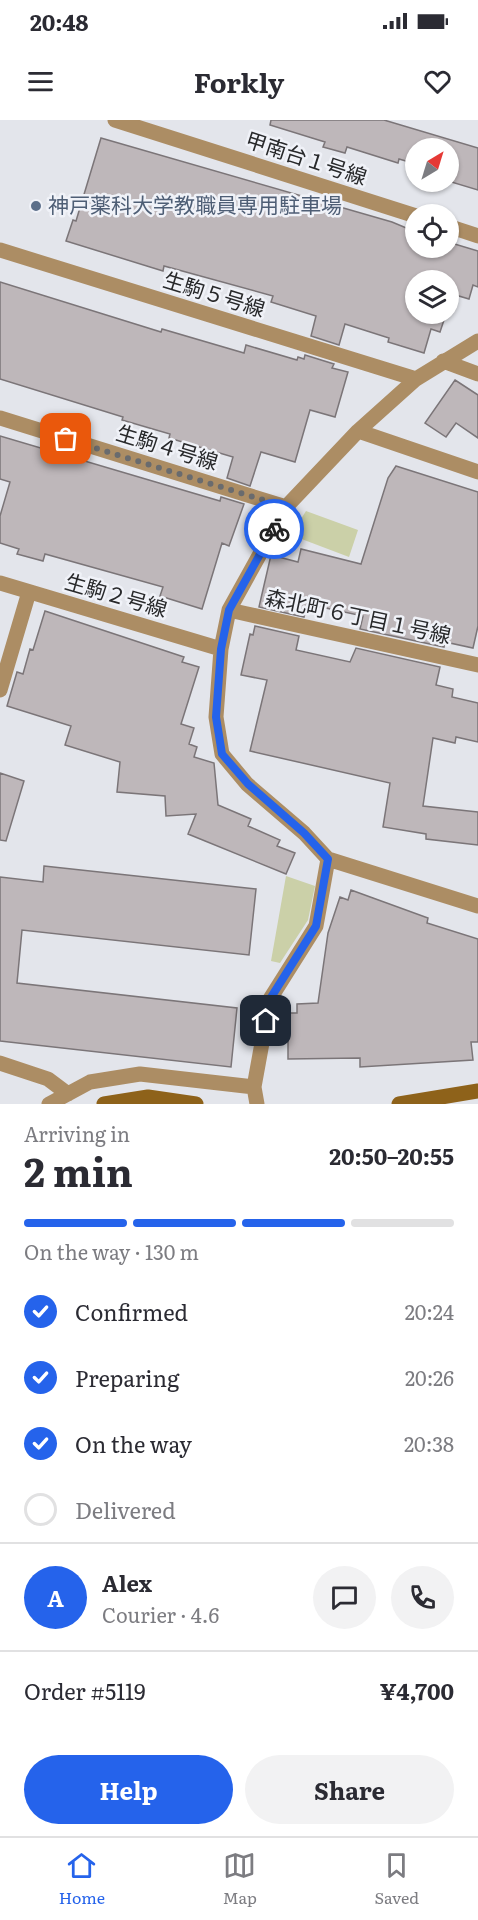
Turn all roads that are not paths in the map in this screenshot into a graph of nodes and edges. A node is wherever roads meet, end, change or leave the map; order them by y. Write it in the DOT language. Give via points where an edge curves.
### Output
graph roads {
  1 [pos="115,120"];
  2 [pos="405,212"];
  3 [pos="459,230"];
  4 [pos="478,236"];
  5 [pos="0,250"];
  6 [pos="478,341"];
  7 [pos="442,361"];
  8 [pos="478,374"];
  9 [pos="416,379"];
  10 [pos="0,418"];
  11 [pos="358,431"];
  12 [pos="478,472"];
  13 [pos="286,507"];
  14 [pos="0,583"];
  15 [pos="29,592"];
  16 [pos="229,610"];
  17 [pos="221,649"];
  18 [pos="478,665"];
  19 [pos="0,690"];
  20 [pos="328,859"];
  21 [pos="478,906"];
  22 [pos="0,1063"];
  23 [pos="254,1087"];
  24 [pos="478,1091"];
  25 [pos="68,1094"];
  26 [pos="50,1104"];
  27 [pos="104,1104"];
  28 [pos="196,1104"];
  29 [pos="256,1104"];
  30 [pos="399,1104"];
  1 -- 2 [label="street, 甲南台１号線"];
  3 -- 4 [label="street"];
  5 -- 9 [label="street, 生駒５号線"];
  6 -- 7 [label="street"];
  7 -- 8 [label="street"];
  7 -- 9 [label="street"];
  9 -- 11 [label="street"];
  10 -- 13 [label="street, 生駒４号線"];
  11 -- 12 [label="street"];
  11 -- 13 [label="street"];
  13 -- 16 [label="street"];
  14 -- 15 [label="street, 生駒２号線"];
  15 -- 17 [label="street, 生駒２号線"];
  15 -- 19 [label="street"];
  16 -- 17 [label="street"];
  16 -- 18 [label="street, 森北町６丁目１号線"];
  17 -- 20 [label="street" via="216,717 222,754 248,784"];
  20 -- 21 [label="street"];
  20 -- 23 [label="street" via="316,926 270,999"];
  22 -- 25 [label="street" via="48,1079"];
  23 -- 25 [label="street" via="140,1074 90,1082"];
  23 -- 29 [label="street"];
  24 -- 30 [label="street"];
  25 -- 26 [label="street"];
  27 -- 28 [label="street" via="148,1097"];
}
